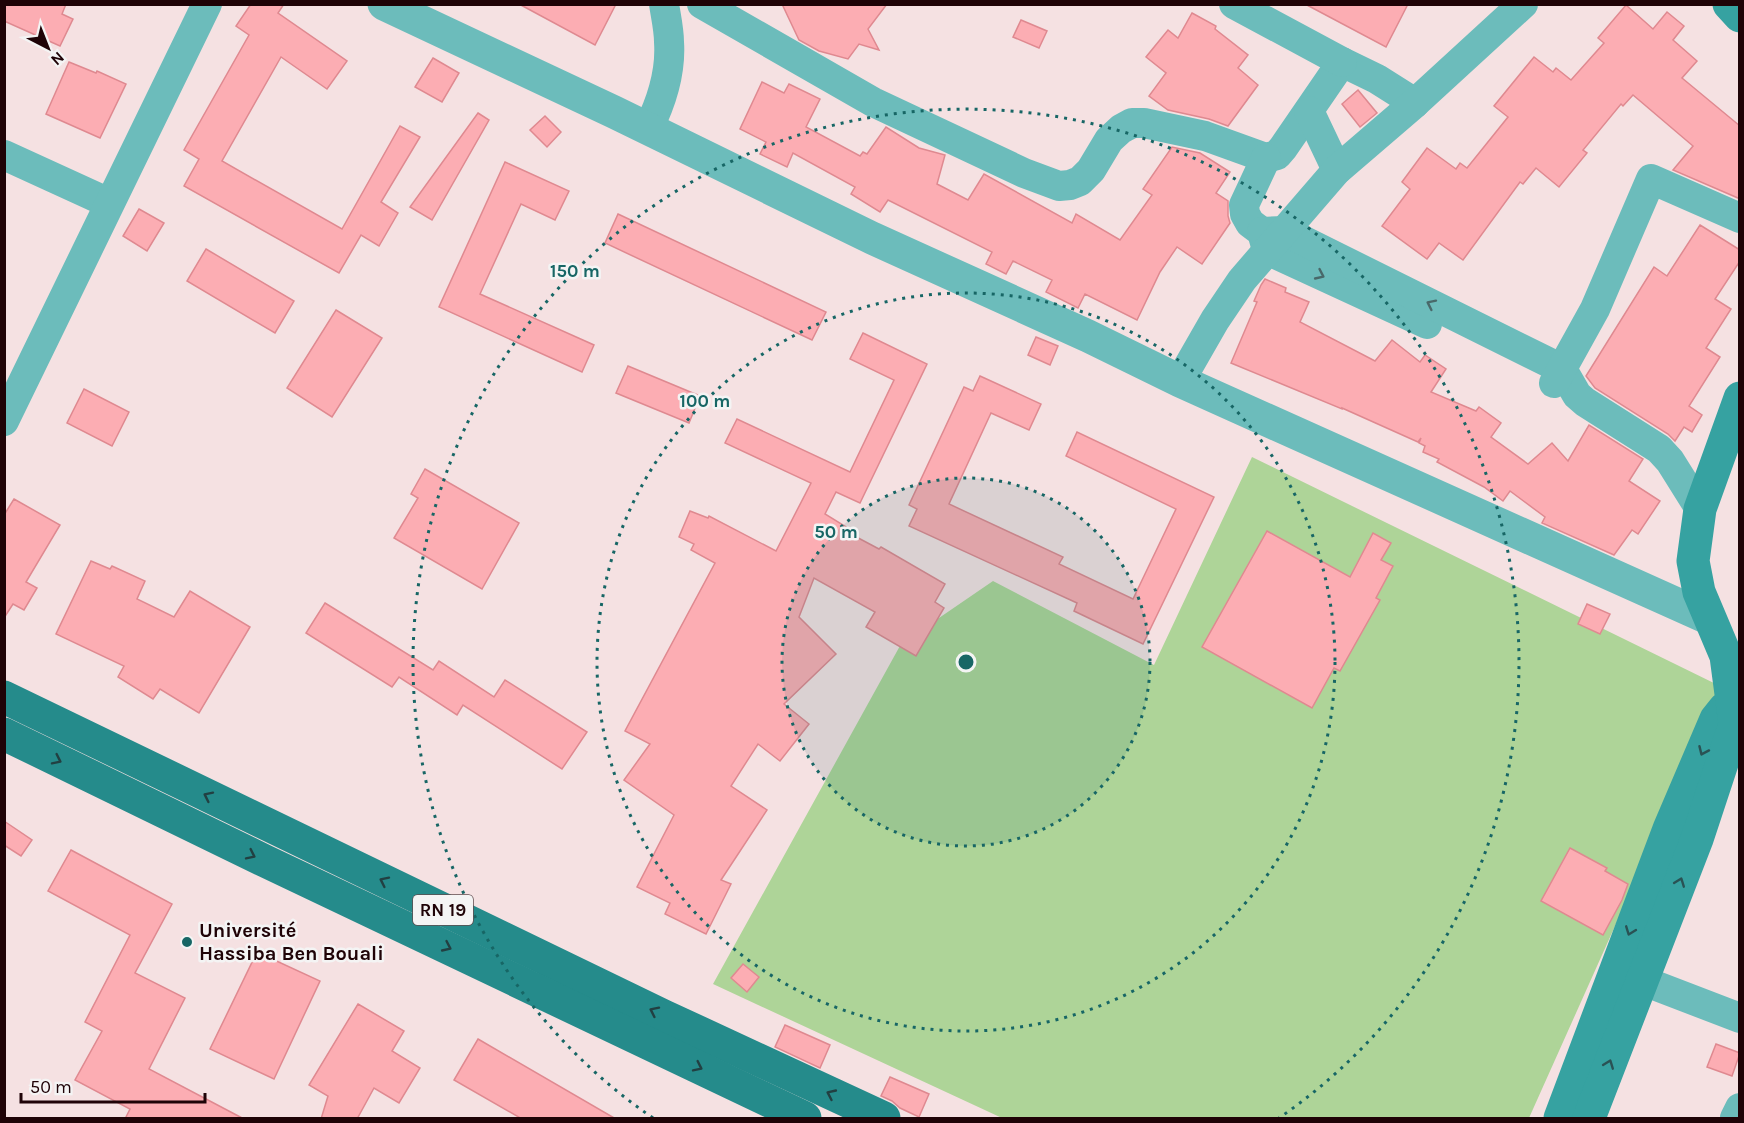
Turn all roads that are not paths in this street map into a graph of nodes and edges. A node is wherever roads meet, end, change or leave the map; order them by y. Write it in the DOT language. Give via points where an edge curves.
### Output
graph roads {
  1 [pos="207,4"];
  2 [pos="384,4"];
  3 [pos="664,4"];
  4 [pos="702,4"];
  5 [pos="1234,4"];
  6 [pos="1523,4"];
  7 [pos="1730,4"];
  8 [pos="1740,16"];
  9 [pos="1342,62"];
  10 [pos="1415,103"];
  11 [pos="1309,111"];
  12 [pos="648,129"];
  13 [pos="4,155"];
  14 [pos="1266,158"];
  15 [pos="1337,170"];
  16 [pos="109,202"];
  17 [pos="1740,218"];
  18 [pos="1271,238"];
  19 [pos="1562,379"];
  20 [pos="1180,381"];
  21 [pos="1740,398"];
  22 [pos="4,422"];
  23 [pos="1700,509"];
  24 [pos="1708,618"];
  25 [pos="4,698"];
  26 [pos="1730,717"];
  27 [pos="4,734"];
  28 [pos="1629,975"];
  29 [pos="1740,1018"];
  30 [pos="1740,1108"];
  31 [pos="805,1119"];
  32 [pos="884,1119"];
  33 [pos="1560,1119"];
  34 [pos="1589,1119"];
  35 [pos="1735,1119"];
  1 -- 16 [label="street"];
  2 -- 12 [label="street"];
  3 -- 12 [label="street" via="670,44 667,68 660,104"];
  4 -- 14 [label="street" via="873,102 1059,186 1080,181 1109,140 1132,123 1205,136"];
  5 -- 9 [label="street"];
  6 -- 10 [label="street"];
  7 -- 8 [label="main road"];
  9 -- 10 [label="street"];
  9 -- 11 [label="street"];
  10 -- 15 [label="street"];
  11 -- 14 [label="street" via="1277,155"];
  11 -- 15 [label="street"];
  12 -- 20 [label="street"];
  13 -- 16 [label="street"];
  14 -- 18 [label="street" via="1244,205 1250,223"];
  15 -- 18 [label="street"];
  16 -- 22 [label="street"];
  17 -- 19 [label="street" via="1651,179"];
  18 -- 19 [label="street"];
  18 -- 20 [label="street"];
  19 -- 23 [label="street" via="1585,402 1659,449"];
  20 -- 24 [label="street"];
  21 -- 23 [label="main road"];
  23 -- 24 [label="main road" via="1693,561"];
  24 -- 26 [label="main road" via="1726,656"];
  32 -- 25 [label="main road, RN 19, one-way"];
  26 -- 28 [label="main road" via="1697,839"];
  27 -- 31 [label="main road, RN 19, one-way"];
  28 -- 29 [label="street"];
  28 -- 33 [label="main road"];
  34 -- 28 [label="main road, one-way"];
  30 -- 35 [label="street"];
}
